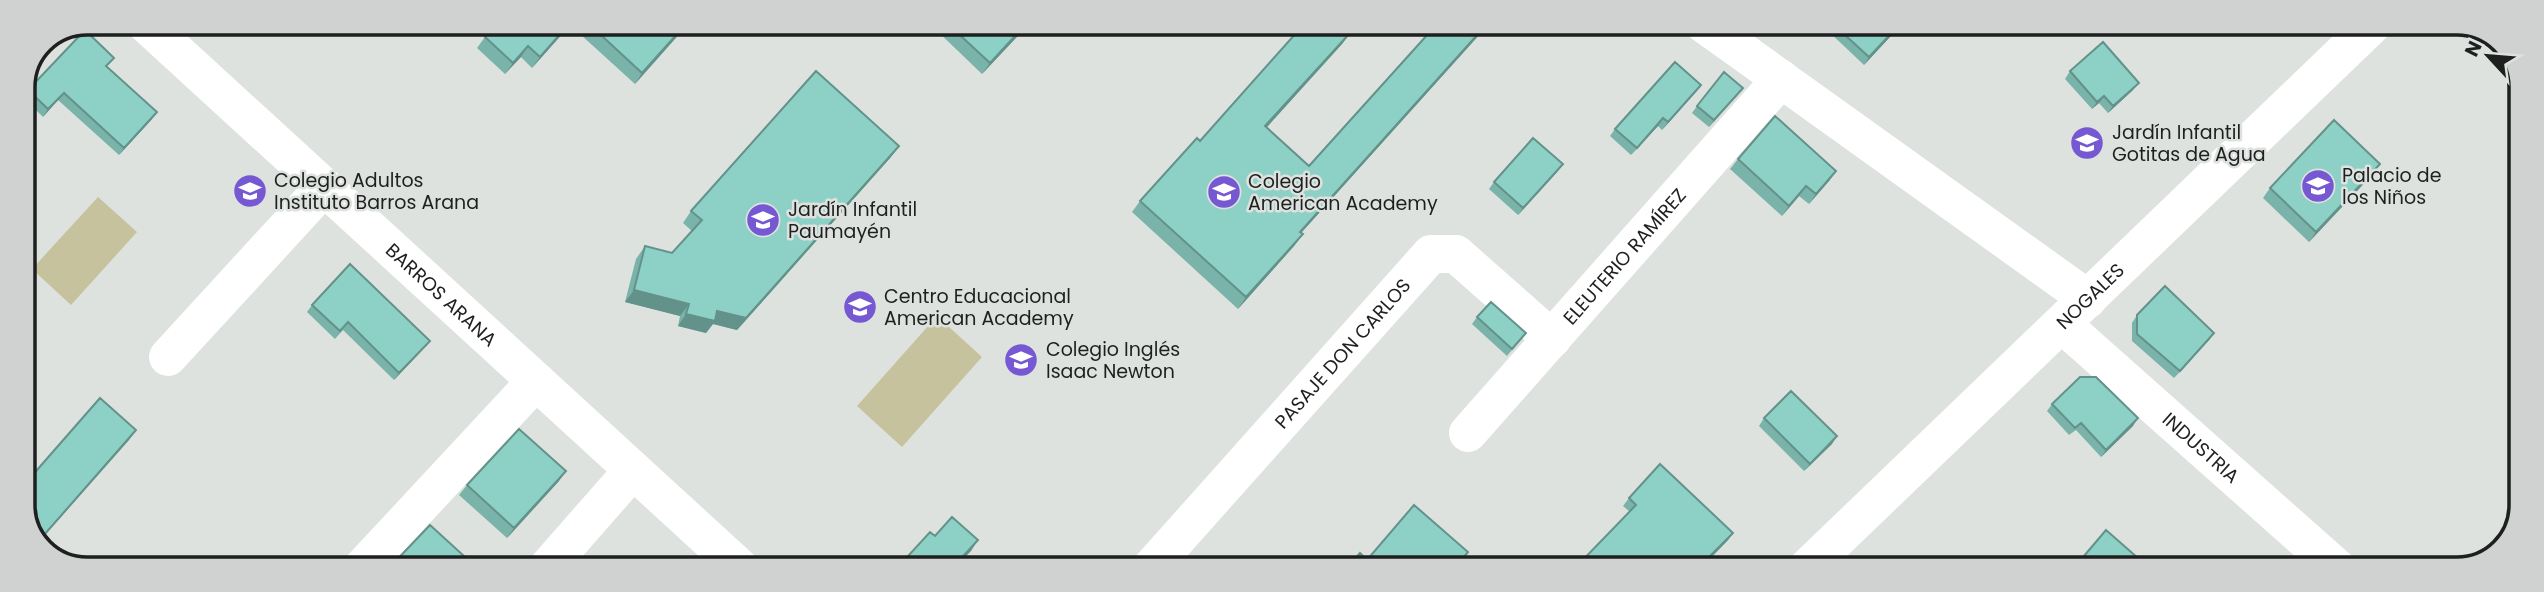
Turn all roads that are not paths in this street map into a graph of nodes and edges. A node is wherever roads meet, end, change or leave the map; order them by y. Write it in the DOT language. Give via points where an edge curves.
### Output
graph roads {
  1 [pos="158,35"];
  2 [pos="1727,35"];
  3 [pos="2362,35"];
  4 [pos="1782,79"];
  5 [pos="324,187"];
  6 [pos="2075,312"];
  7 [pos="1552,339"];
  8 [pos="168,357"];
  9 [pos="536,381"];
  10 [pos="1468,433"];
  11 [pos="633,470"];
  12 [pos="372,557"];
  13 [pos="557,557"];
  14 [pos="728,557"];
  15 [pos="1161,557"];
  16 [pos="1820,557"];
  17 [pos="2326,557"];
  1 -- 5 [label="street, BARROS ARANA"];
  2 -- 4 [label="street"];
  3 -- 6 [label="street, NOGALES"];
  4 -- 6 [label="street"];
  4 -- 7 [label="street, ELEUTERIO RAMÍREZ"];
  5 -- 8 [label="street"];
  5 -- 9 [label="street, BARROS ARANA"];
  6 -- 16 [label="street, NOGALES"];
  6 -- 17 [label="street, INDUSTRIA"];
  7 -- 10 [label="street, ELEUTERIO RAMÍREZ"];
  7 -- 15 [label="street, PASAJE DON CARLOS" via="1456,254 1432,254"];
  9 -- 11 [label="street, BARROS ARANA"];
  9 -- 12 [label="street"];
  11 -- 13 [label="street"];
  11 -- 14 [label="street, BARROS ARANA"];
}
